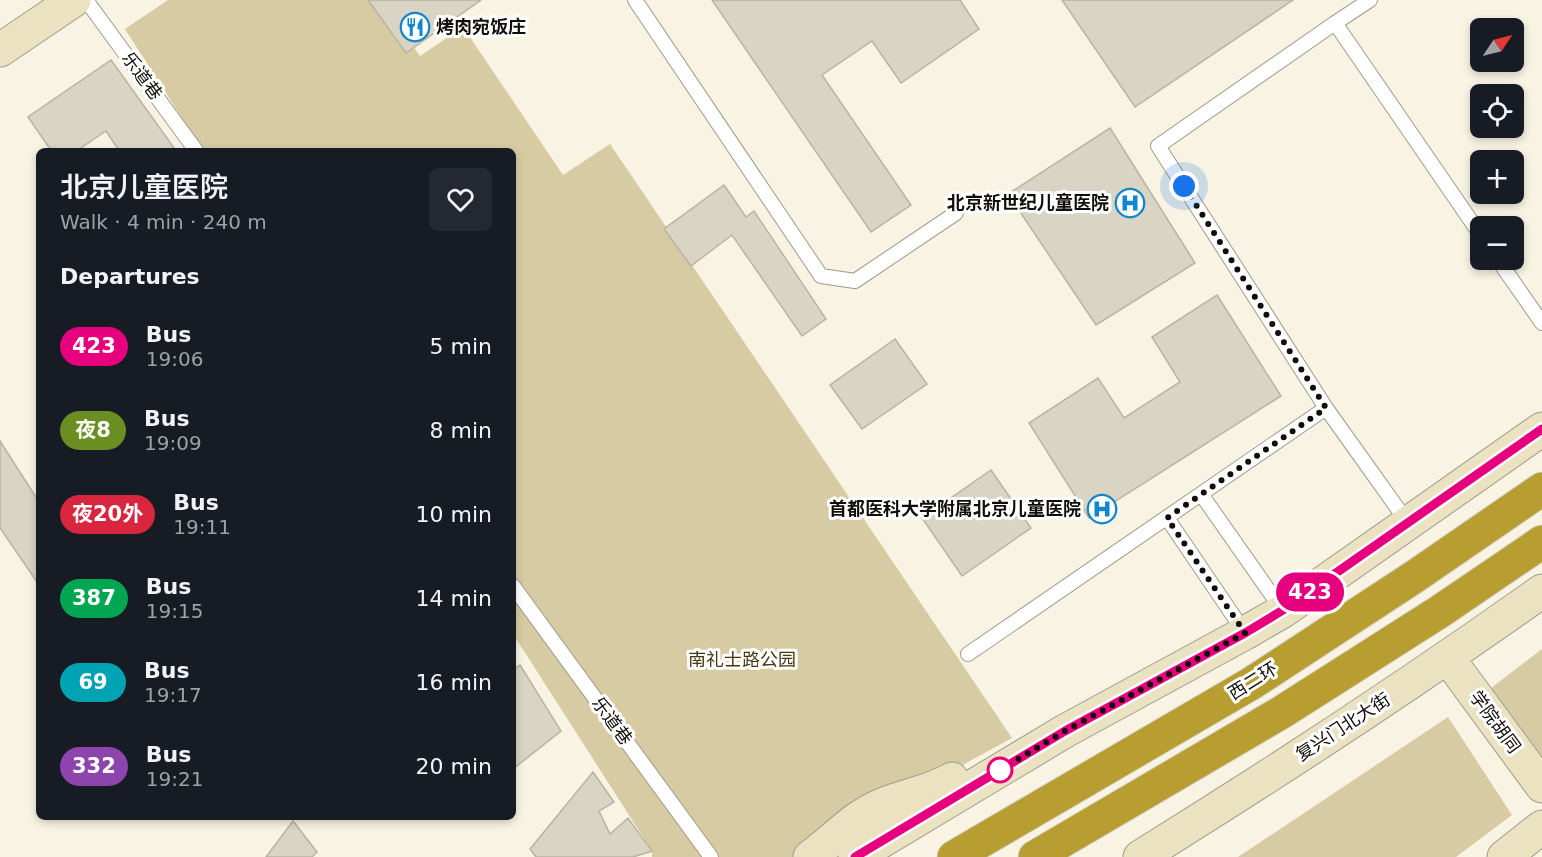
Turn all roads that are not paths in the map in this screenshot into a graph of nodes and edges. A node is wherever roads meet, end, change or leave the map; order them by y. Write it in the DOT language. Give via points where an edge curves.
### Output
graph roads {
  1 [pos="74,0"];
  2 [pos="86,0"];
  3 [pos="635,0"];
  4 [pos="1370,0"];
  5 [pos="1335,23"];
  6 [pos="0,50"];
  7 [pos="194,148"];
  8 [pos="956,213"];
  9 [pos="1470,219"];
  10 [pos="1505,270"];
  11 [pos="1542,323"];
  12 [pos="1326,408"];
  13 [pos="1542,429"];
  14 [pos="1542,489"];
  15 [pos="1201,494"];
  16 [pos="1167,518"];
  17 [pos="1408,523"];
  18 [pos="1542,542"];
  19 [pos="516,590"];
  20 [pos="1542,591"];
  21 [pos="1283,610"];
  22 [pos="1245,633"];
  23 [pos="968,654"];
  24 [pos="1448,658"];
  25 [pos="1065,731"];
  26 [pos="1542,786"];
  27 [pos="1212,812"];
  28 [pos="1542,827"];
  29 [pos="711,857"];
  30 [pos="810,857"];
  31 [pos="855,857"];
  32 [pos="954,857"];
  33 [pos="1035,857"];
  34 [pos="1140,857"];
  35 [pos="1151,857"];
  36 [pos="1504,857"];
  1 -- 6 [label="street"];
  2 -- 7 [label="lane, 乐道巷"];
  3 -- 8 [label="lane" via="821,276 855,281"];
  4 -- 5 [label="lane"];
  5 -- 9 [label="lane"];
  5 -- 12 [label="lane" via="1158,146"];
  10 -- 11 [label="lane"];
  12 -- 15 [label="lane"];
  12 -- 17 [label="lane"];
  13 -- 17 [label="street"];
  14 -- 32 [label="highway, 西二环" via="1252,683"];
  15 -- 16 [label="lane"];
  15 -- 21 [label="lane"];
  16 -- 22 [label="lane"];
  16 -- 23 [label="lane"];
  17 -- 21 [label="street"];
  18 -- 33 [label="highway" via="1282,712"];
  19 -- 29 [label="lane, 乐道巷"];
  20 -- 24 [label="street, 复兴门北大街"];
  21 -- 22 [label="street"];
  22 -- 25 [label="street"];
  24 -- 26 [label="street, 学院胡同"];
  24 -- 27 [label="street, 复兴门北大街"];
  25 -- 30 [label="street" via="1022,740 940,786 881,805"];
  25 -- 31 [label="street"];
  27 -- 34 [label="street, 复兴门北大街"];
  27 -- 35 [label="street"];
  28 -- 36 [label="street"];
}
